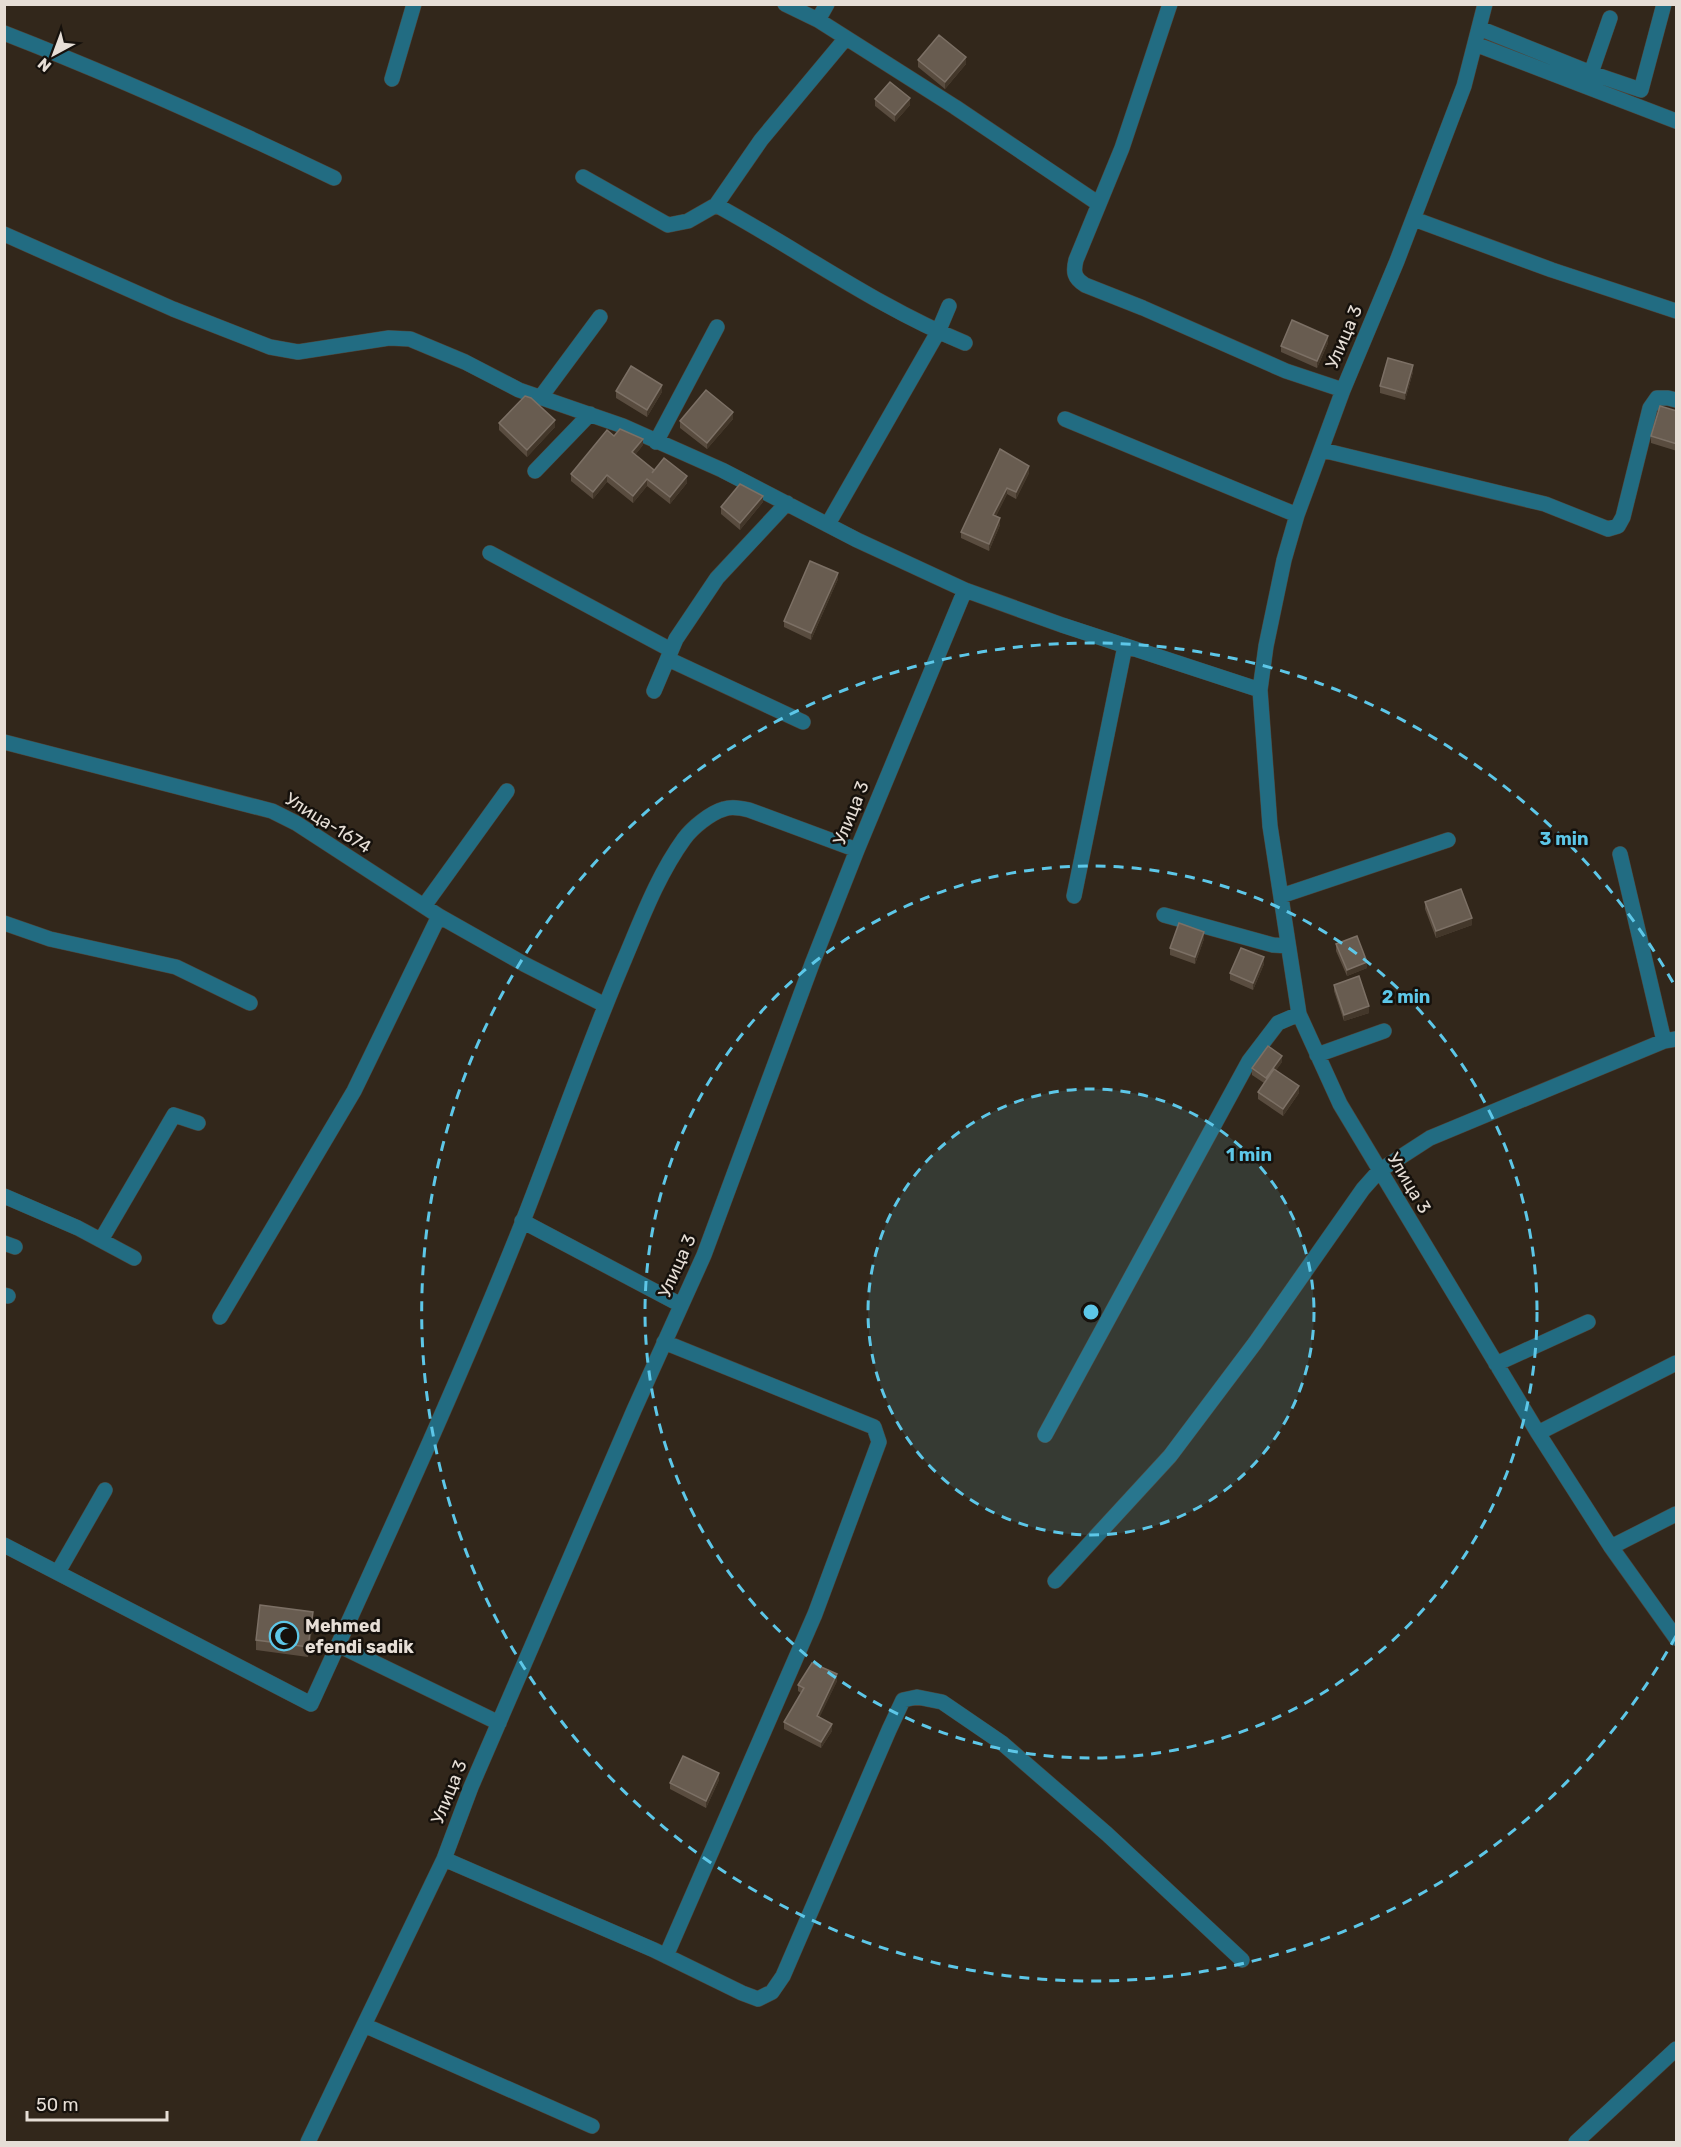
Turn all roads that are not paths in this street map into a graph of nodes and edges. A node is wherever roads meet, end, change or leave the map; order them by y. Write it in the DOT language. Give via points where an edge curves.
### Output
graph roads {
  1 [pos="414,4"];
  2 [pos="785,4"];
  3 [pos="827,4"];
  4 [pos="1170,4"];
  5 [pos="1485,4"];
  6 [pos="1664,4"];
  7 [pos="1610,18"];
  8 [pos="818,20"];
  9 [pos="1479,28"];
  10 [pos="4,33"];
  11 [pos="846,38"];
  12 [pos="1475,44"];
  13 [pos="1591,73"];
  14 [pos="392,79"];
  15 [pos="1677,121"];
  16 [pos="583,177"];
  17 [pos="334,178"];
  18 [pos="1099,204"];
  19 [pos="716,205"];
  20 [pos="1414,219"];
  21 [pos="4,234"];
  22 [pos="949,306"];
  23 [pos="1677,311"];
  24 [pos="600,317"];
  25 [pos="717,327"];
  26 [pos="938,332"];
  27 [pos="965,343"];
  28 [pos="1343,390"];
  29 [pos="540,398"];
  30 [pos="1677,400"];
  31 [pos="590,414"];
  32 [pos="1065,419"];
  33 [pos="656,442"];
  34 [pos="1322,450"];
  35 [pos="535,471"];
  36 [pos="787,503"];
  37 [pos="1297,514"];
  38 [pos="828,524"];
  39 [pos="489,553"];
  40 [pos="965,590"];
  41 [pos="1125,646"];
  42 [pos="670,655"];
  43 [pos="1260,690"];
  44 [pos="654,691"];
  45 [pos="803,722"];
  46 [pos="4,742"];
  47 [pos="507,791"];
  48 [pos="1448,840"];
  49 [pos="857,850"];
  50 [pos="1620,854"];
  51 [pos="1074,896"];
  52 [pos="1281,896"];
  53 [pos="424,906"];
  54 [pos="1164,915"];
  55 [pos="439,916"];
  56 [pos="4,923"];
  57 [pos="1288,946"];
  58 [pos="250,1003"];
  59 [pos="605,1005"];
  60 [pos="1299,1014"];
  61 [pos="1384,1030"];
  62 [pos="1670,1040"];
  63 [pos="1317,1055"];
  64 [pos="198,1123"];
  65 [pos="1379,1172"];
  66 [pos="4,1196"];
  67 [pos="522,1221"];
  68 [pos="101,1240"];
  69 [pos="134,1258"];
  70 [pos="681,1305"];
  71 [pos="220,1317"];
  72 [pos="1588,1322"];
  73 [pos="664,1342"];
  74 [pos="1677,1363"];
  75 [pos="1496,1364"];
  76 [pos="1538,1433"];
  77 [pos="1046,1435"];
  78 [pos="105,1490"];
  79 [pos="1677,1514"];
  80 [pos="4,1545"];
  81 [pos="1611,1546"];
  82 [pos="58,1572"];
  83 [pos="1055,1581"];
  84 [pos="1677,1638"];
  85 [pos="338,1646"];
  86 [pos="499,1723"];
  87 [pos="444,1859"];
  88 [pos="666,1956"];
  89 [pos="1242,1960"];
  90 [pos="364,2025"];
  91 [pos="1677,2049"];
  92 [pos="592,2126"];
  93 [pos="308,2142"];
  94 [pos="1576,2142"];
  1 -- 14 [label="street"];
  2 -- 8 [label="street"];
  3 -- 8 [label="street"];
  4 -- 18 [label="street"];
  5 -- 9 [label="street, Улица 3"];
  6 -- 13 [label="street" via="1641,90"];
  7 -- 13 [label="street"];
  8 -- 11 [label="street"];
  9 -- 12 [label="street, Улица 3"];
  9 -- 13 [label="street"];
  10 -- 17 [label="street" via="220,124"];
  11 -- 18 [label="street"];
  11 -- 19 [label="street" via="761,140"];
  12 -- 15 [label="street"];
  12 -- 20 [label="street, Улица 3" via="1464,86"];
  16 -- 19 [label="street" via="668,225 688,221"];
  18 -- 28 [label="street" via="1076,260 1077,280 1286,371"];
  19 -- 26 [label="street"];
  20 -- 23 [label="street"];
  20 -- 28 [label="street, Улица 3"];
  21 -- 29 [label="street" via="270,347 298,352 389,338 410,339"];
  22 -- 26 [label="street"];
  24 -- 29 [label="street"];
  25 -- 33 [label="street"];
  26 -- 27 [label="street"];
  26 -- 38 [label="street"];
  28 -- 34 [label="street, Улица 3"];
  29 -- 31 [label="street"];
  30 -- 34 [label="street" via="1657,398 1650,408 1623,517 1618,526 1608,529 1545,504"];
  31 -- 33 [label="street"];
  31 -- 35 [label="street"];
  32 -- 37 [label="street"];
  33 -- 36 [label="street"];
  34 -- 37 [label="street, Улица 3"];
  36 -- 38 [label="street"];
  36 -- 42 [label="street" via="717,578 676,639"];
  37 -- 43 [label="street, Улица 3" via="1276,590"];
  38 -- 40 [label="street"];
  39 -- 42 [label="street"];
  40 -- 41 [label="street"];
  40 -- 49 [label="street, Улица 3"];
  41 -- 43 [label="street"];
  41 -- 51 [label="street"];
  42 -- 44 [label="street"];
  42 -- 45 [label="street"];
  43 -- 52 [label="street, Улица 3" via="1270,826"];
  46 -- 53 [label="street, Улица-1674" via="272,811"];
  47 -- 53 [label="street"];
  48 -- 52 [label="street"];
  49 -- 59 [label="street" via="737,807 711,816 685,837 664,872"];
  49 -- 70 [label="street, Улица 3" via="704,1255"];
  50 -- 62 [label="street"];
  52 -- 57 [label="street, Улица 3"];
  53 -- 55 [label="street, Улица-1674"];
  54 -- 57 [label="street"];
  55 -- 59 [label="street, Улица-1674"];
  55 -- 71 [label="street" via="354,1091"];
  56 -- 58 [label="street" via="50,939 176,967"];
  57 -- 60 [label="street, Улица 3"];
  59 -- 67 [label="street"];
  60 -- 63 [label="street, Улица 3"];
  60 -- 77 [label="street" via="1278,1023 1249,1060"];
  61 -- 63 [label="street"];
  62 -- 65 [label="street" via="1430,1138"];
  63 -- 65 [label="street, Улица 3"];
  64 -- 68 [label="street" via="174,1115"];
  65 -- 75 [label="street, Улица 3"];
  65 -- 83 [label="street" via="1170,1456"];
  66 -- 68 [label="street"];
  67 -- 70 [label="street"];
  67 -- 85 [label="street"];
  68 -- 69 [label="street"];
  70 -- 73 [label="street, Улица 3"];
  72 -- 75 [label="street"];
  73 -- 86 [label="street, Улица 3"];
  73 -- 88 [label="street" via="874,1427 879,1442 815,1614"];
  74 -- 76 [label="street"];
  75 -- 76 [label="street, Улица 3"];
  76 -- 81 [label="street, Улица 3"];
  78 -- 82 [label="street"];
  79 -- 81 [label="street"];
  80 -- 82 [label="street"];
  81 -- 84 [label="street, Улица 3"];
  82 -- 85 [label="street" via="311,1704"];
  85 -- 86 [label="street"];
  86 -- 87 [label="street, Улица 3"];
  87 -- 88 [label="street"];
  87 -- 90 [label="street, Улица 3"];
  88 -- 89 [label="street" via="758,1999 772,1992 783,1976 903,1700 917,1697 942,1702 1002,1743"];
  90 -- 92 [label="street"];
  90 -- 93 [label="street, Улица 3"];
  91 -- 94 [label="street"];
}
